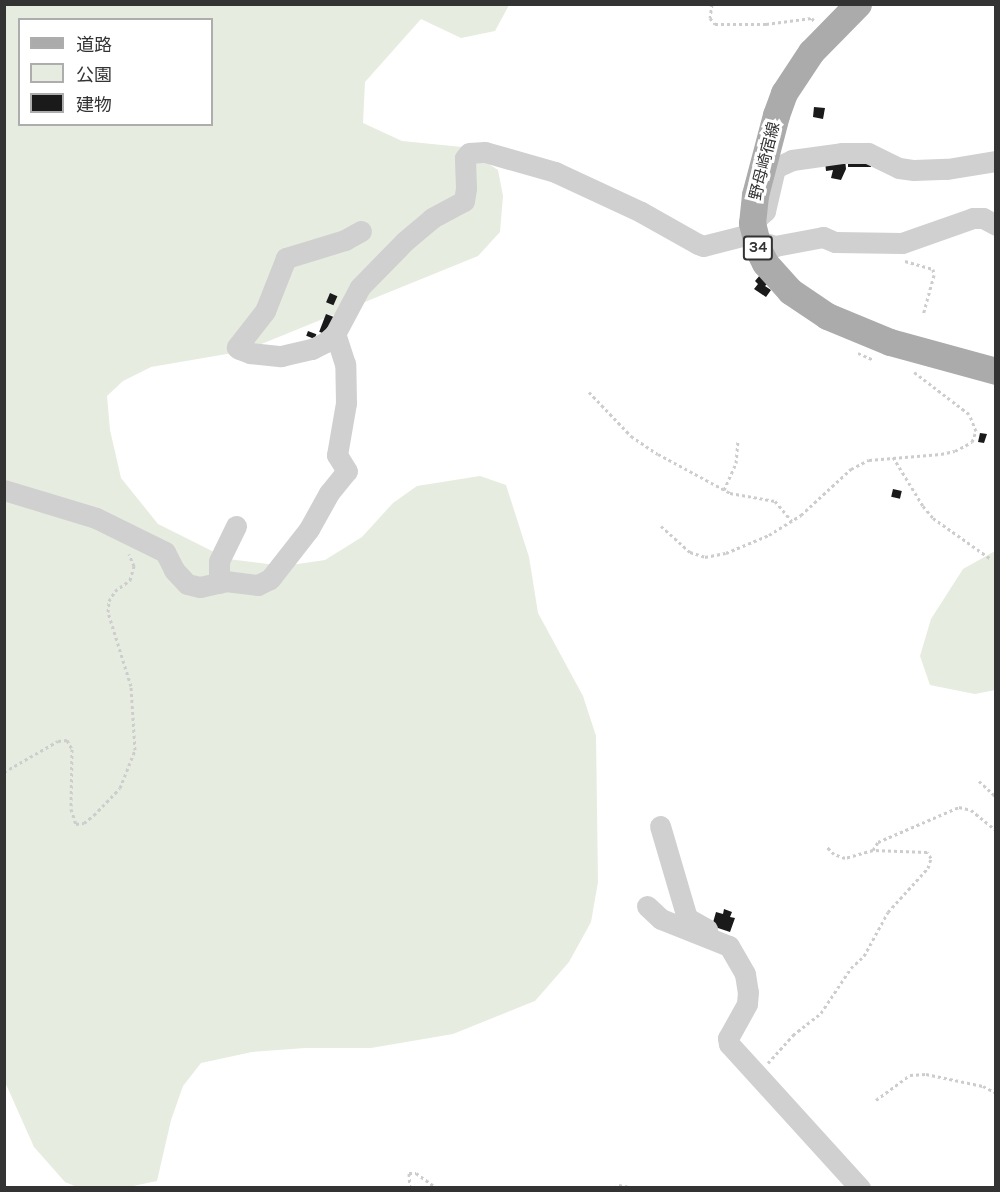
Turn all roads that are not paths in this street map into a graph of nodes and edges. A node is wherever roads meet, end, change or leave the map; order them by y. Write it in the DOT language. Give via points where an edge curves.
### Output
graph roads {
  1 [pos="858,4"];
  2 [pos="996,161"];
  3 [pos="996,225"];
  4 [pos="361,231"];
  5 [pos="754,232"];
  6 [pos="335,334"];
  7 [pos="996,371"];
  8 [pos="4,490"];
  9 [pos="236,526"];
  10 [pos="219,582"];
  11 [pos="660,826"];
  12 [pos="646,906"];
  13 [pos="729,946"];
  14 [pos="860,1188"];
  1 -- 5 [label="main road, 野母崎宿線 / 34" via="812,52 784,93 755,195"];
  2 -- 5 [label="street" via="914,170 899,168 868,153 792,160 775,168 765,211"];
  3 -- 5 [label="street" via="974,218 902,243 834,242 823,237 775,246"];
  4 -- 6 [label="street" via="334,244 286,258 265,311 237,347 250,353 286,355 312,349"];
  5 -- 6 [label="street" via="703,246 642,212 555,172 485,152 469,153 465,158 464,201 432,218 375,272 350,302"];
  5 -- 7 [label="main road, 34" via="765,264 775,276 827,316 890,342"];
  6 -- 10 [label="street" via="345,364 346,403 337,455 347,471 270,579 258,585"];
  8 -- 10 [label="street" via="96,518 165,552 187,584"];
  9 -- 10 [label="street" via="219,561"];
  11 -- 13 [label="street" via="687,918 722,937"];
  12 -- 13 [label="street" via="661,919"];
  13 -- 14 [label="street" via="745,974 748,992 747,1004 728,1038 729,1044"];
}
